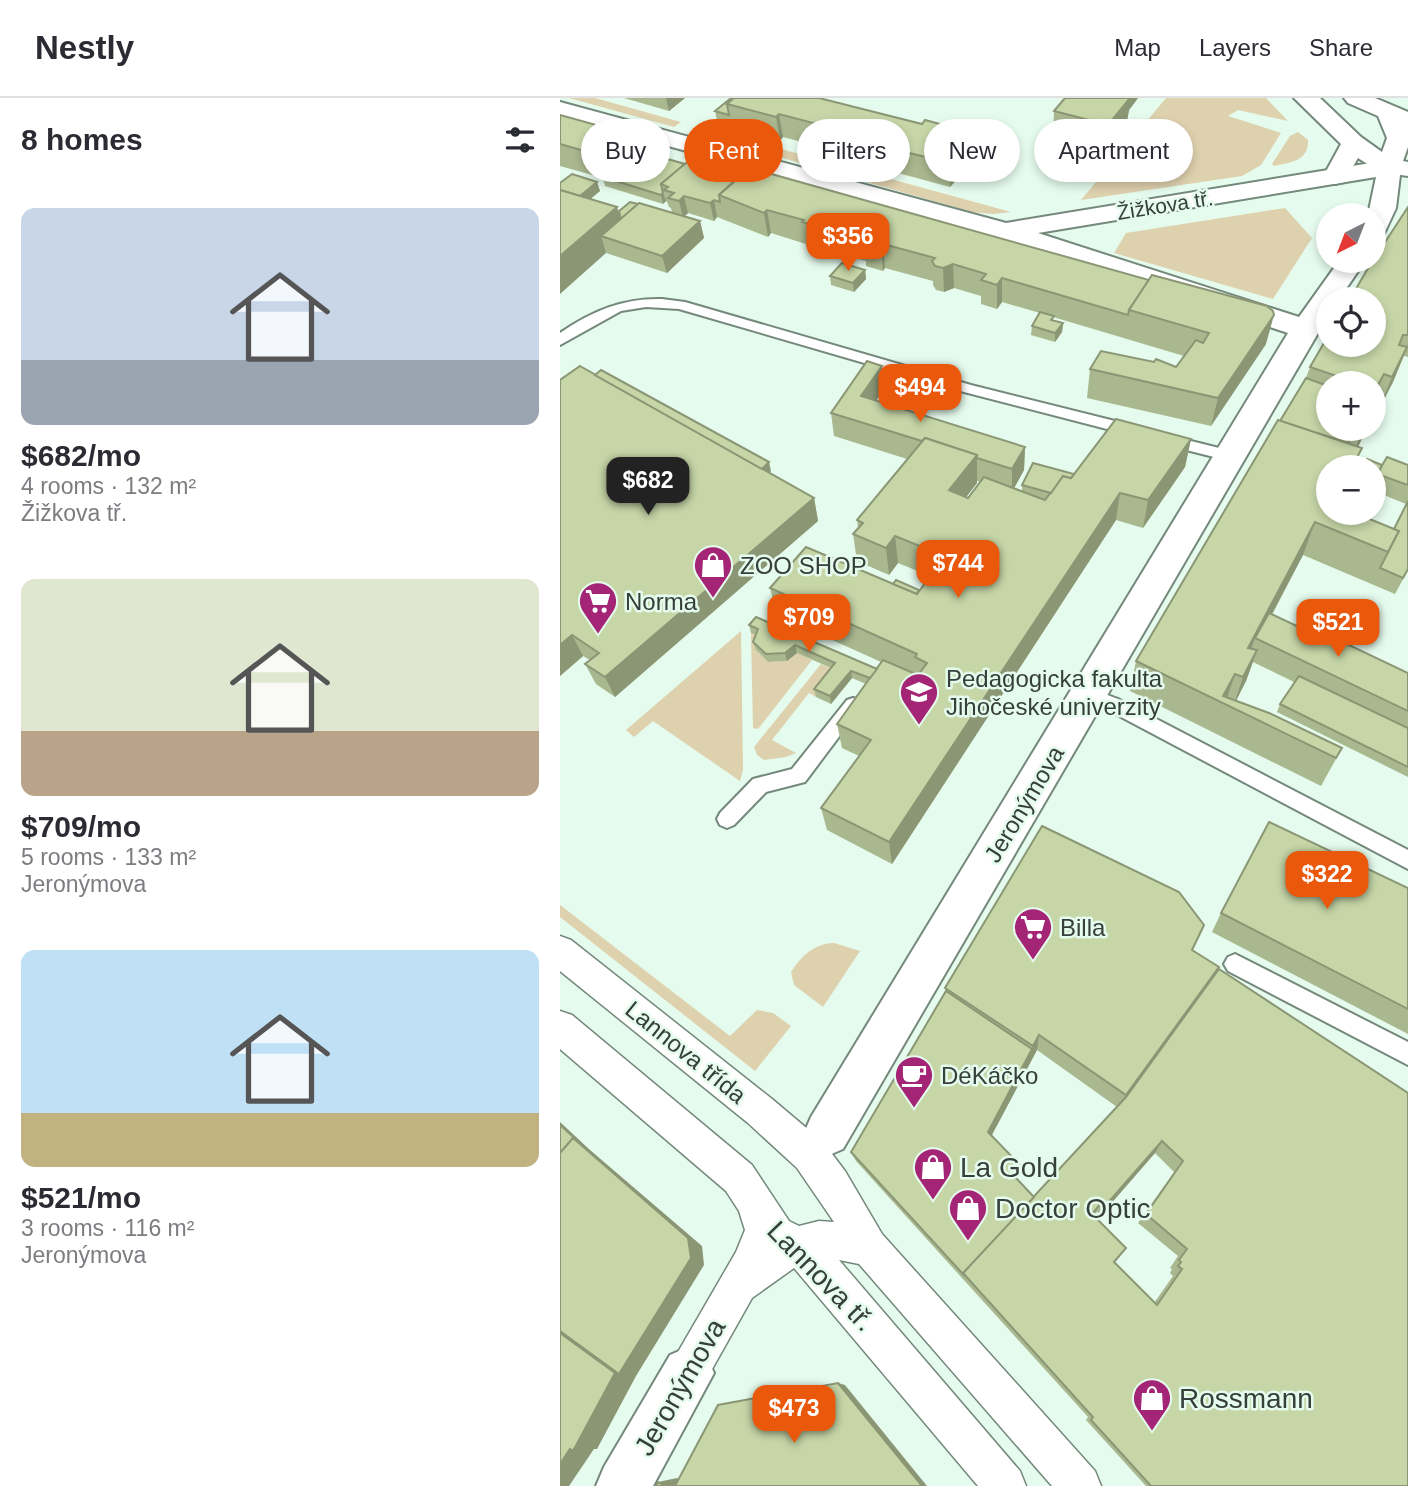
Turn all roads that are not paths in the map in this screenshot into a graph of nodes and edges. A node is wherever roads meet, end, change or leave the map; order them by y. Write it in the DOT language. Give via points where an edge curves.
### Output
graph roads {
  1 [pos="1306,98"];
  2 [pos="1356,98"];
  3 [pos="560,109"];
  4 [pos="1398,117"];
  5 [pos="1353,144"];
  6 [pos="1399,168"];
  7 [pos="1335,177"];
  8 [pos="1384,203"];
  9 [pos="1005,231"];
  10 [pos="1344,273"];
  11 [pos="1305,329"];
  12 [pos="560,340"];
  13 [pos="1230,456"];
  14 [pos="866,687"];
  15 [pos="1089,695"];
  16 [pos="727,819"];
  17 [pos="1408,860"];
  18 [pos="560,951"];
  19 [pos="1235,964"];
  20 [pos="560,1027"];
  21 [pos="1408,1054"];
  22 [pos="818,1144"];
  23 [pos="755,1205"];
  24 [pos="869,1247"];
  25 [pos="811,1259"];
  26 [pos="737,1287"];
  27 [pos="688,1373"];
  28 [pos="623,1486"];
  29 [pos="1005,1486"];
  30 [pos="1080,1486"];
  1 -- 5 [label="street"];
  2 -- 4 [label="street"];
  3 -- 9 [label="street, Žižkova tř."];
  4 -- 6 [label="street"];
  5 -- 6 [label="street"];
  5 -- 7 [label="street"];
  6 -- 7 [label="street, Žižkova tř."];
  6 -- 8 [label="street"];
  7 -- 9 [label="street, Žižkova tř."];
  9 -- 11 [label="street, Žižkova tř."];
  10 -- 11 [label="street, Jeronýmova"];
  11 -- 13 [label="street, Jeronýmova"];
  12 -- 13 [label="lane" via="591,317 635,302 680,305 969,389"];
  13 -- 15 [label="street, Jeronýmova"];
  14 -- 16 [label="lane" via="798,776 761,785"];
  15 -- 17 [label="lane"];
  15 -- 22 [label="street, Jeronýmova"];
  18 -- 22 [label="street, Lannova třída" via="760,1111"];
  19 -- 21 [label="lane"];
  20 -- 23 [label="street, Lannova tř." via="739,1178"];
  22 -- 24 [label="street, Lannova třída" via="832,1184"];
  23 -- 25 [label="street, Lannova tř." via="776,1234"];
  23 -- 26 [label="street" via="764,1230"];
  24 -- 25 [label="street" via="819,1240"];
  24 -- 30 [label="street, Lannova tř."];
  25 -- 26 [label="street" via="783,1275"];
  25 -- 29 [label="street, Lannova tř."];
  26 -- 27 [label="street, Jeronýmova"];
  27 -- 28 [label="street, Jeronýmova"];
}
